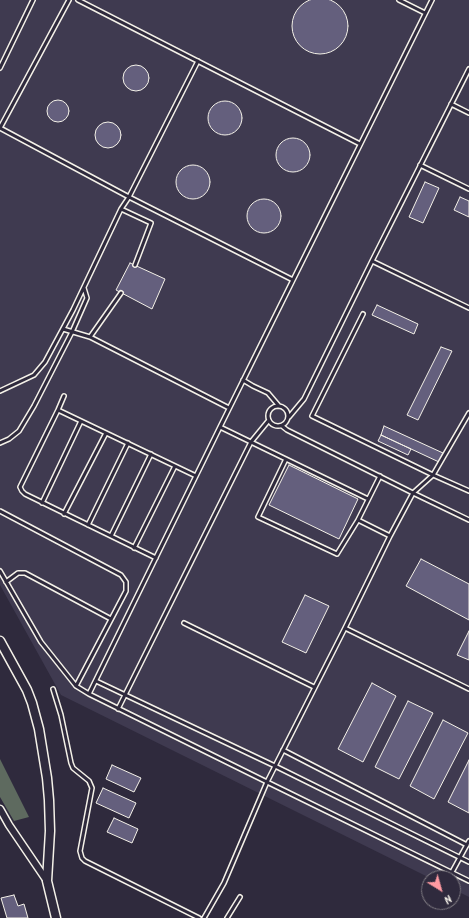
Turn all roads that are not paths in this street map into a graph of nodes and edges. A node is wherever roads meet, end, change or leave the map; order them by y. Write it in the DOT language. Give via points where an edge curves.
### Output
graph roads {
  1 [pos="33,0"];
  2 [pos="69,0"];
  3 [pos="78,0"];
  4 [pos="399,0"];
  5 [pos="432,0"];
  6 [pos="426,13"];
  7 [pos="198,61"];
  8 [pos="0,68"];
  9 [pos="469,69"];
  10 [pos="451,104"];
  11 [pos="469,113"];
  12 [pos="360,144"];
  13 [pos="420,165"];
  14 [pos="469,190"];
  15 [pos="129,197"];
  16 [pos="121,208"];
  17 [pos="372,261"];
  18 [pos="135,265"];
  19 [pos="293,280"];
  20 [pos="84,288"];
  21 [pos="121,293"];
  22 [pos="469,308"];
  23 [pos="363,314"];
  24 [pos="63,329"];
  25 [pos="72,332"];
  26 [pos="90,337"];
  27 [pos="243,380"];
  28 [pos="0,391"];
  29 [pos="64,396"];
  30 [pos="279,406"];
  31 [pos="229,408"];
  32 [pos="58,410"];
  33 [pos="469,413"];
  34 [pos="289,417"];
  35 [pos="269,420"];
  36 [pos="81,421"];
  37 [pos="282,426"];
  38 [pos="220,427"];
  39 [pos="106,433"];
  40 [pos="251,442"];
  41 [pos="0,443"];
  42 [pos="128,444"];
  43 [pos="151,454"];
  44 [pos="286,459"];
  45 [pos="175,466"];
  46 [pos="434,475"];
  47 [pos="196,476"];
  48 [pos="380,476"];
  49 [pos="469,491"];
  50 [pos="413,493"];
  51 [pos="368,499"];
  52 [pos="42,503"];
  53 [pos="0,511"];
  54 [pos="64,514"];
  55 [pos="358,520"];
  56 [pos="469,520"];
  57 [pos="88,525"];
  58 [pos="111,536"];
  59 [pos="390,536"];
  60 [pos="134,548"];
  61 [pos="156,558"];
  62 [pos="0,571"];
  63 [pos="6,582"];
  64 [pos="111,619"];
  65 [pos="184,623"];
  66 [pos="346,628"];
  67 [pos="0,641"];
  68 [pos="96,681"];
  69 [pos="76,686"];
  70 [pos="314,687"];
  71 [pos="53,689"];
  72 [pos="469,689"];
  73 [pos="89,694"];
  74 [pos="125,695"];
  75 [pos="118,709"];
  76 [pos="283,750"];
  77 [pos="275,766"];
  78 [pos="267,782"];
  79 [pos="0,809"];
  80 [pos="468,843"];
  81 [pos="460,858"];
  82 [pos="469,862"];
  83 [pos="448,870"];
  84 [pos="453,870"];
  85 [pos="47,881"];
  86 [pos="240,897"];
  87 [pos="56,918"];
  88 [pos="200,918"];
  89 [pos="204,918"];
  90 [pos="227,918"];
  1 -- 8 [label="lane"];
  2 -- 15 [label="lane" via="0,128"];
  3 -- 7 [label="lane"];
  4 -- 6 [label="lane"];
  5 -- 6 [label="lane"];
  6 -- 12 [label="lane"];
  7 -- 12 [label="lane"];
  7 -- 15 [label="lane"];
  9 -- 10 [label="lane"];
  10 -- 11 [label="lane"];
  10 -- 13 [label="lane"];
  12 -- 19 [label="lane"];
  13 -- 14 [label="lane"];
  13 -- 17 [label="lane"];
  15 -- 16 [label="lane"];
  15 -- 19 [label="lane"];
  16 -- 18 [label="lane" via="151,223"];
  16 -- 20 [label="lane"];
  17 -- 22 [label="lane"];
  17 -- 34 [label="lane" via="304,399"];
  19 -- 27 [label="lane"];
  20 -- 24 [label="lane"];
  20 -- 25 [label="lane" via="87,298"];
  21 -- 26 [label="lane"];
  23 -- 46 [label="lane" via="312,416"];
  24 -- 25 [label="lane"];
  24 -- 28 [label="lane" via="40,370"];
  25 -- 26 [label="lane"];
  25 -- 41 [label="lane" via="19,431"];
  26 -- 31 [label="lane"];
  27 -- 30 [label="lane" via="268,393"];
  27 -- 31 [label="lane"];
  29 -- 32 [label="lane"];
  30 -- 34 [label="lane" via="286,410"];
  30 -- 35 [label="lane" via="269,412"];
  31 -- 38 [label="lane"];
  32 -- 36 [label="lane"];
  32 -- 52 [label="lane" via="20,487 22,492"];
  33 -- 46 [label="lane"];
  34 -- 37 [label="lane"];
  35 -- 37 [label="lane" via="274,426"];
  35 -- 40 [label="lane"];
  36 -- 39 [label="lane"];
  36 -- 52 [label="lane"];
  37 -- 48 [label="lane"];
  38 -- 40 [label="lane"];
  38 -- 47 [label="lane"];
  39 -- 42 [label="lane"];
  39 -- 54 [label="lane"];
  40 -- 44 [label="lane"];
  40 -- 74 [label="lane"];
  42 -- 43 [label="lane"];
  42 -- 57 [label="lane"];
  43 -- 45 [label="lane"];
  43 -- 58 [label="lane"];
  44 -- 51 [label="lane"];
  44 -- 55 [label="lane" via="258,518 337,554"];
  45 -- 47 [label="lane"];
  45 -- 60 [label="lane"];
  46 -- 49 [label="lane"];
  46 -- 50 [label="lane"];
  47 -- 61 [label="lane"];
  48 -- 50 [label="lane"];
  48 -- 51 [label="lane"];
  50 -- 56 [label="lane"];
  50 -- 59 [label="lane"];
  51 -- 55 [label="lane"];
  52 -- 54 [label="lane"];
  53 -- 64 [label="lane" via="121,575 126,582 126,591"];
  54 -- 57 [label="lane"];
  55 -- 59 [label="lane"];
  57 -- 58 [label="lane"];
  58 -- 60 [label="lane"];
  59 -- 66 [label="lane"];
  60 -- 61 [label="lane"];
  61 -- 68 [label="lane"];
  62 -- 63 [label="lane"];
  63 -- 64 [label="lane" via="18,573 25,573"];
  63 -- 69 [label="lane" via="41,642"];
  64 -- 69 [label="lane"];
  65 -- 70 [label="lane"];
  66 -- 70 [label="lane"];
  66 -- 72 [label="lane"];
  67 -- 85 [label="main road" via="27,690 39,729 49,800"];
  68 -- 73 [label="lane"];
  68 -- 74 [label="lane"];
  69 -- 73 [label="lane"];
  70 -- 76 [label="lane"];
  71 -- 88 [label="lane" via="70,763 92,788 80,851 82,858"];
  73 -- 75 [label="lane"];
  74 -- 75 [label="lane"];
  74 -- 77 [label="lane"];
  75 -- 78 [label="lane"];
  76 -- 77 [label="lane"];
  76 -- 80 [label="lane"];
  77 -- 78 [label="lane"];
  77 -- 81 [label="lane"];
  78 -- 83 [label="lane"];
  78 -- 89 [label="lane" via="224,883"];
  79 -- 85 [label="street"];
  80 -- 81 [label="lane"];
  81 -- 82 [label="lane"];
  81 -- 84 [label="lane"];
  85 -- 87 [label="main road"];
  86 -- 90 [label="lane"];
}
